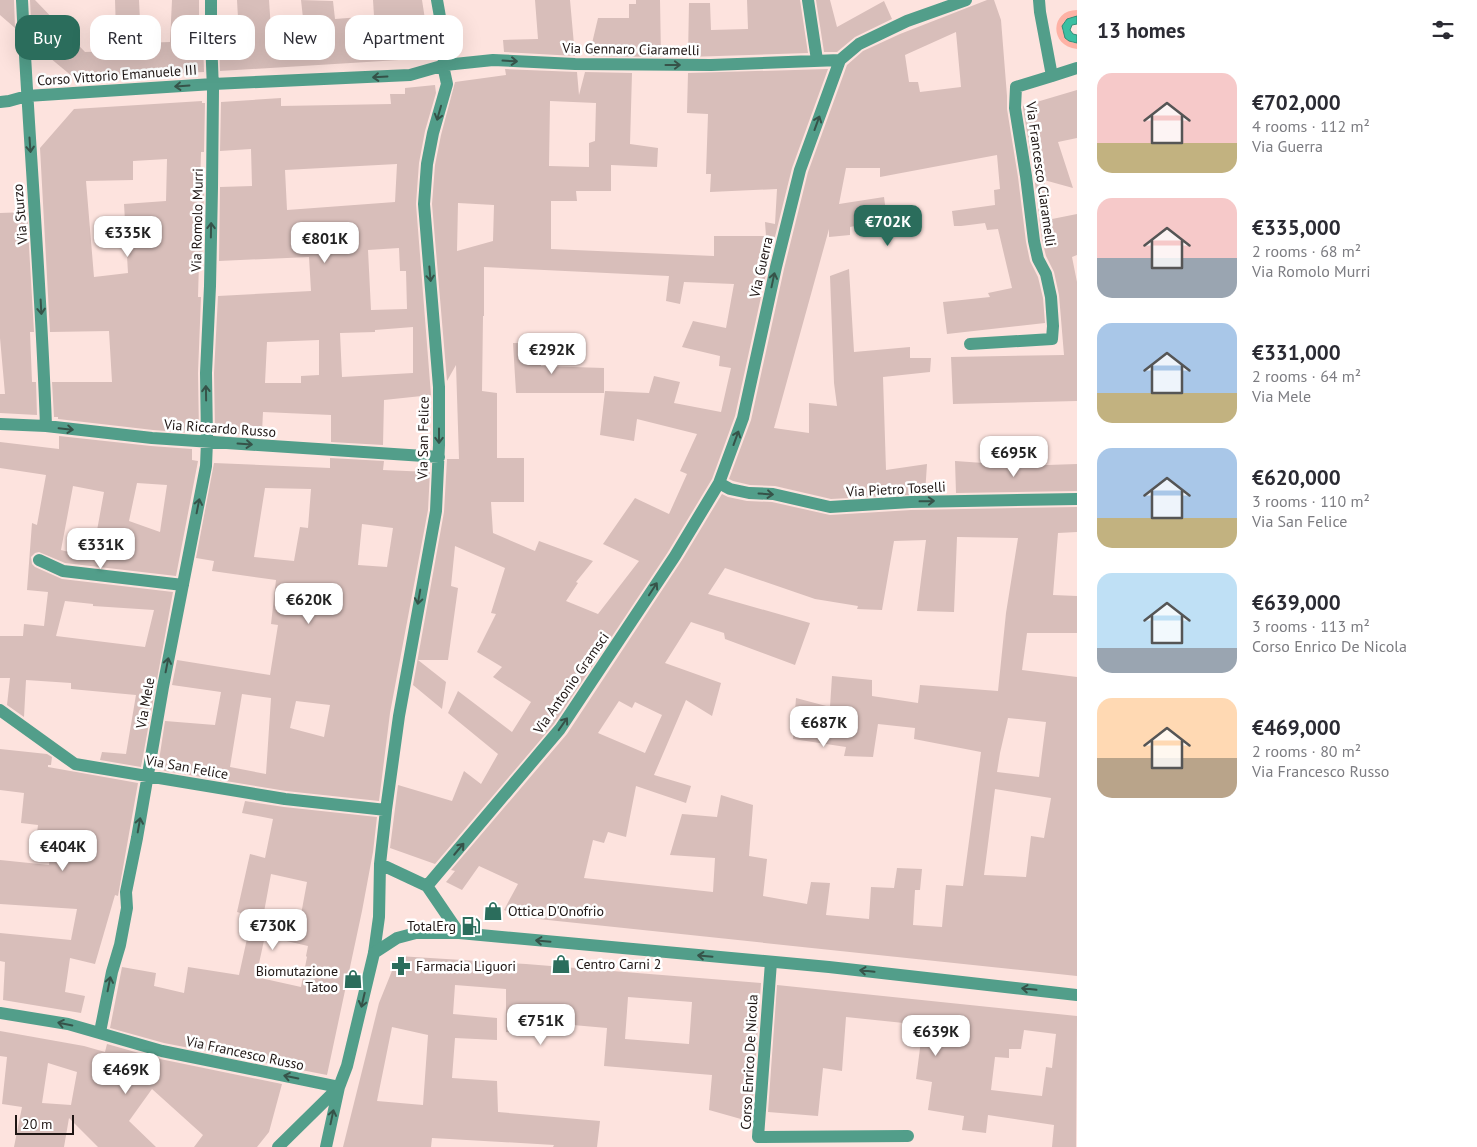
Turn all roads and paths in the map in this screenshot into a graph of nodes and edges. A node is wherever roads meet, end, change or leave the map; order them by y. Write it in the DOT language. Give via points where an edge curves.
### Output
graph roads {
  1 [pos="22,0"];
  2 [pos="211,0"];
  3 [pos="437,0"];
  4 [pos="808,0"];
  5 [pos="966,0"];
  6 [pos="1040,0"];
  7 [pos="817,60"];
  8 [pos="840,60"];
  9 [pos="444,66"];
  10 [pos="1077,68"];
  11 [pos="1052,76"];
  12 [pos="213,84"];
  13 [pos="26,96"];
  14 [pos="0,102"];
  15 [pos="970,344"];
  16 [pos="0,424"];
  17 [pos="46,426"];
  18 [pos="207,441"];
  19 [pos="439,457"];
  20 [pos="719,484"];
  21 [pos="1077,499"];
  22 [pos="39,560"];
  23 [pos="184,585"];
  24 [pos="0,710"];
  25 [pos="148,776"];
  26 [pos="386,810"];
  27 [pos="380,864"];
  28 [pos="427,886"];
  29 [pos="459,933"];
  30 [pos="374,953"];
  31 [pos="771,962"];
  32 [pos="1077,995"];
  33 [pos="0,1013"];
  34 [pos="100,1032"];
  35 [pos="339,1087"];
  36 [pos="908,1136"];
  37 [pos="278,1147"];
  38 [pos="326,1147"];
  1 -- 13 [label="street, Via Sturzo"];
  2 -- 12 [label="street, Via Romolo Murri"];
  3 -- 9 [label="street, Via San Felice"];
  4 -- 7 [label="street"];
  5 -- 8 [label="street" via="908,21 859,44"];
  6 -- 11 [label="street"];
  7 -- 8 [label="street, Via Gennaro Ciaramelli"];
  9 -- 7 [label="street, Via Gennaro Ciaramelli, one-way" via="493,60 662,65"];
  20 -- 8 [label="street, Via Guerra, one-way" via="743,418 800,170"];
  9 -- 12 [label="street, Corso Vittorio Emanuele III, one-way" via="410,76"];
  9 -- 19 [label="street, Via San Felice, one-way" via="447,84 427,164 424,204 439,387"];
  10 -- 11 [label="street"];
  11 -- 15 [label="street, Via Francesco Ciaramelli" via="1016,86 1014,108 1034,241 1051,297 1052,339"];
  12 -- 13 [label="street, Corso Vittorio Emanuele III, one-way"];
  18 -- 12 [label="street, Via Romolo Murri, one-way"];
  13 -- 14 [label="street, Corso Vittorio Emanuele III"];
  13 -- 17 [label="street, Via Sturzo, one-way" via="39,259"];
  16 -- 17 [label="street, Via Riccardo Russo"];
  17 -- 18 [label="street, Via Riccardo Russo, one-way"];
  18 -- 19 [label="street, Via Riccardo Russo, one-way"];
  23 -- 18 [label="street, Via Mele, one-way" via="206,466"];
  19 -- 26 [label="street, Via San Felice, one-way" via="436,511 400,706"];
  20 -- 21 [label="street, Via Pietro Toselli, one-way" via="749,493 773,494 830,507"];
  28 -- 20 [label="street, Via Antonio Gramsci, one-way" via="560,728"];
  22 -- 23 [label="street" via="63,571"];
  25 -- 23 [label="street, Via Mele, one-way"];
  24 -- 25 [label="street, Via San Felice" via="75,764"];
  25 -- 26 [label="street, Via San Felice" via="276,797"];
  34 -- 25 [label="street, Via Mele, one-way" via="120,946 127,908 126,892"];
  26 -- 27 [label="street, Via San Felice"];
  27 -- 28 [label="street"];
  27 -- 30 [label="street, Via San Felice" via="380,917"];
  28 -- 29 [label="street"];
  29 -- 30 [label="street" via="416,932 397,938"];
  31 -- 29 [label="street, one-way"];
  30 -- 35 [label="street, Via San Felice, one-way"];
  32 -- 31 [label="street, one-way"];
  31 -- 36 [label="street, Corso Enrico De Nicola" via="758,1137"];
  34 -- 33 [label="street, Via Francesco Russo, one-way"];
  35 -- 34 [label="street, Via Francesco Russo, one-way" via="162,1051"];
  35 -- 37 [label="street"];
  38 -- 35 [label="street, Via San Felice, one-way"];
}
